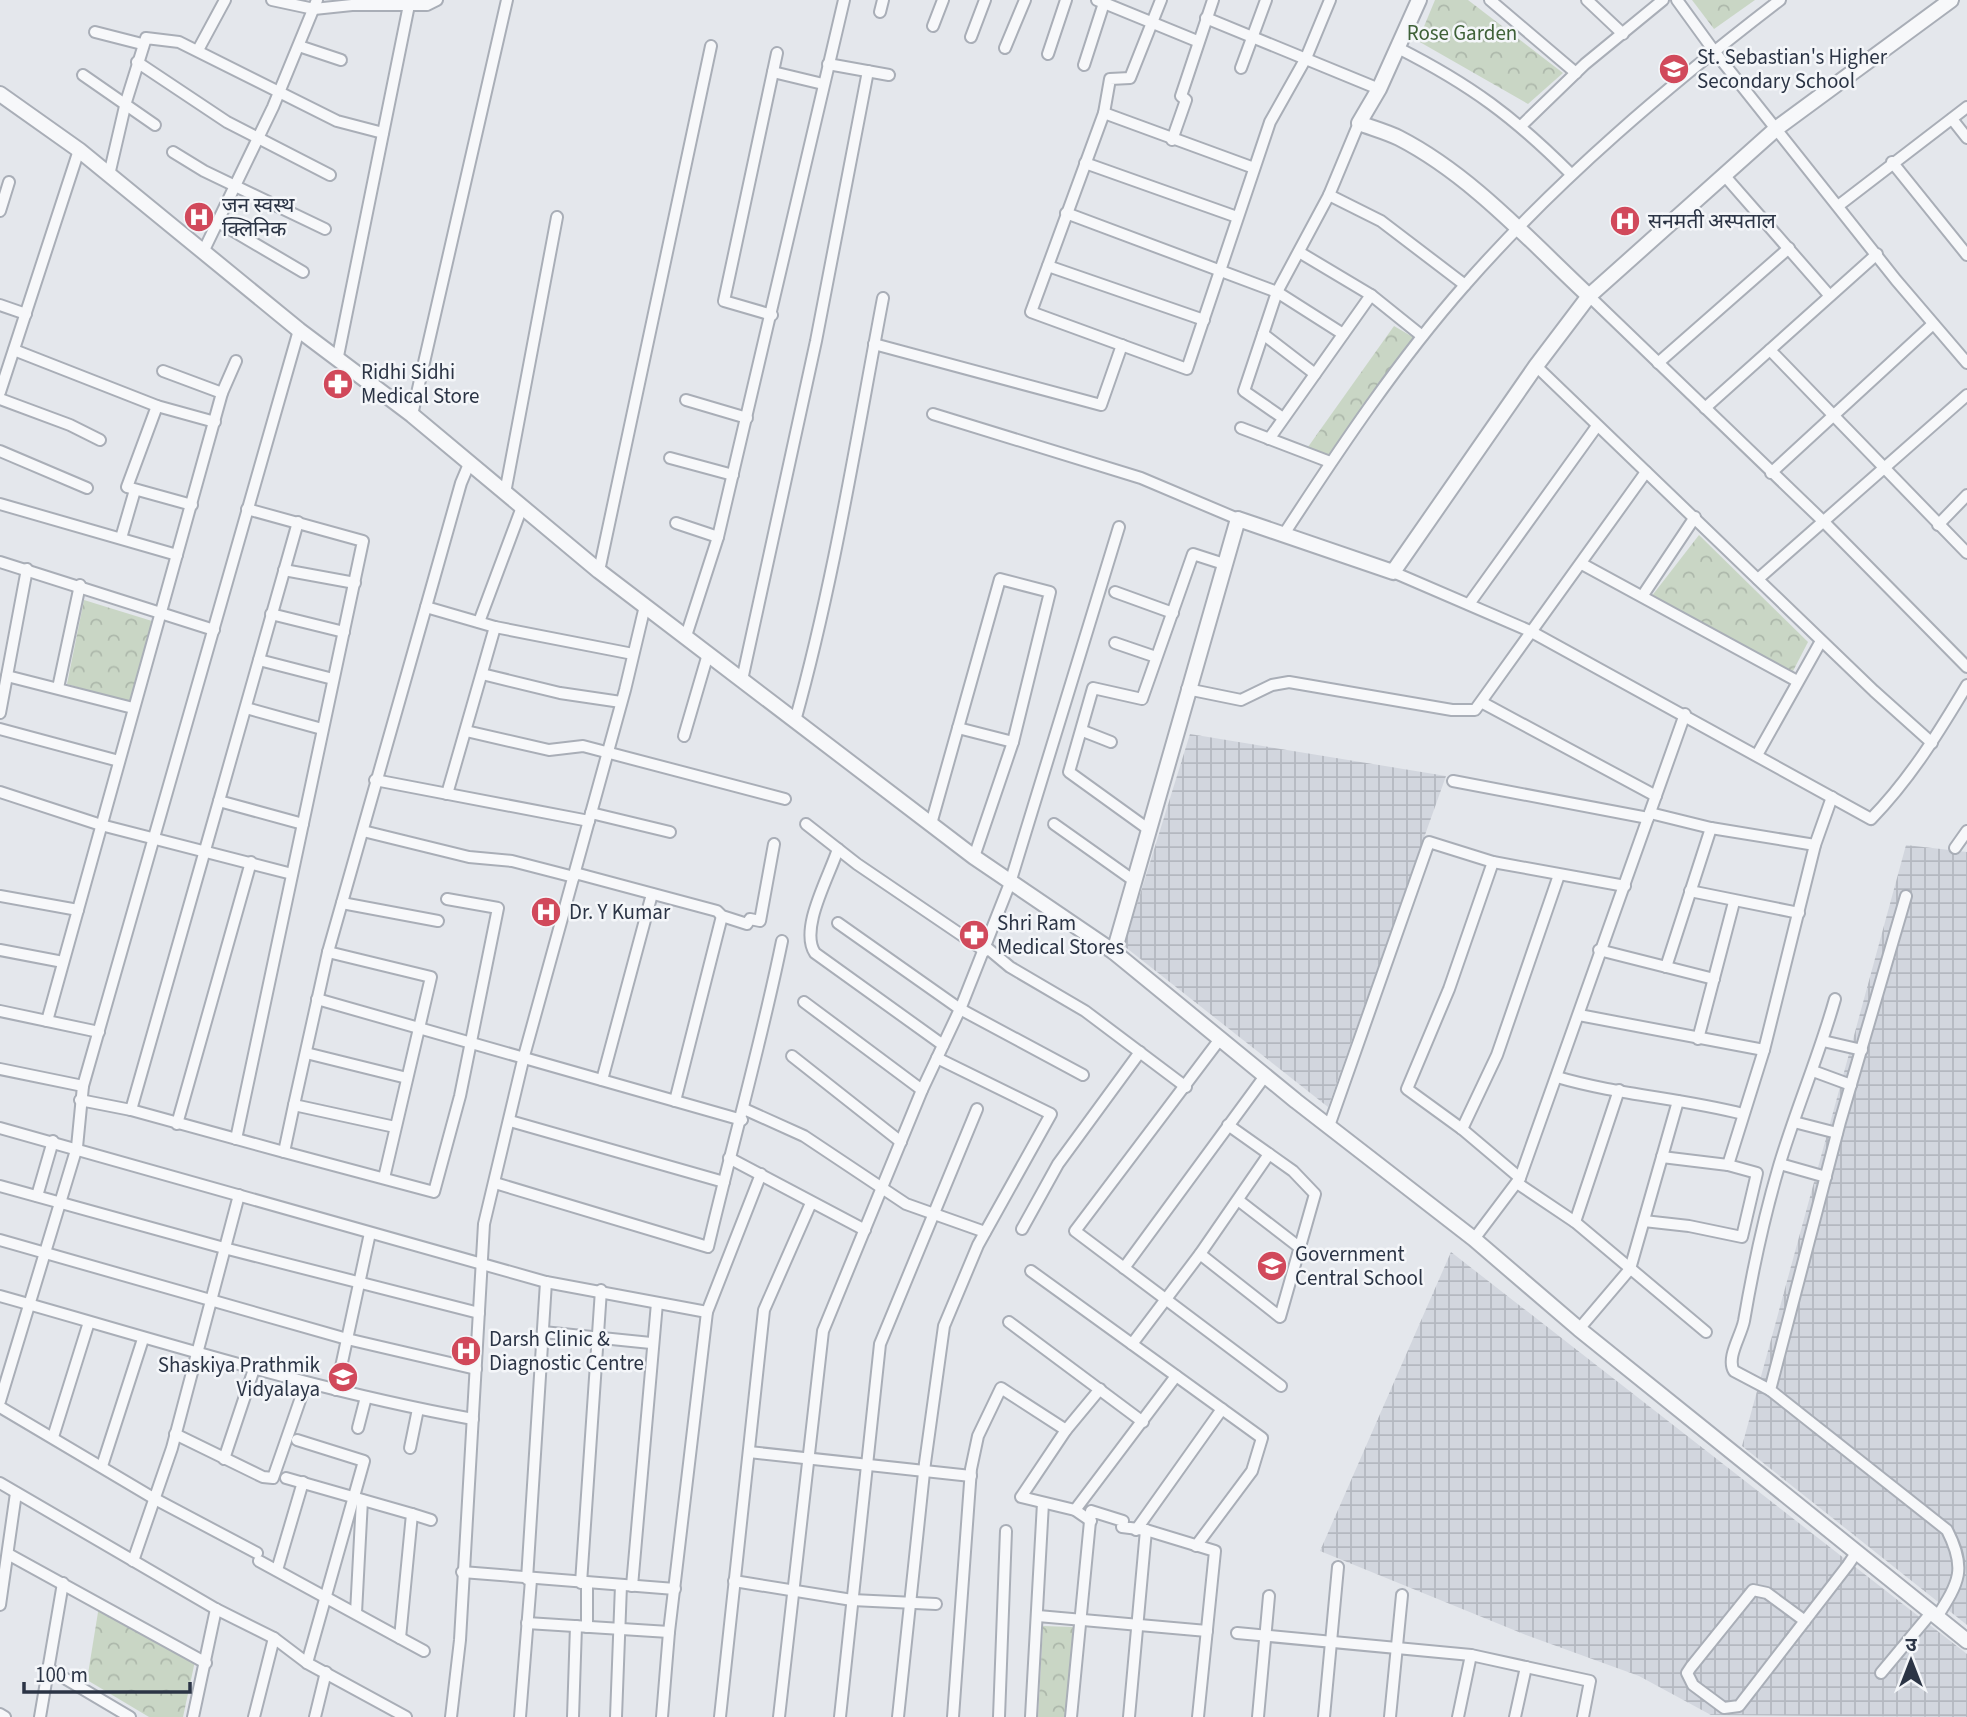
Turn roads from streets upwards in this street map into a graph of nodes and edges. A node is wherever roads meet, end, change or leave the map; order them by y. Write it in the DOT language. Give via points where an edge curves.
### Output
graph roads {
  1 [pos="225,0"];
  2 [pos="272,0"];
  3 [pos="437,0"];
  4 [pos="507,0"];
  5 [pos="844,0"];
  6 [pos="883,0"];
  7 [pos="943,0"];
  8 [pos="985,0"];
  9 [pos="1025,0"];
  10 [pos="1066,0"];
  11 [pos="1160,0"];
  12 [pos="1213,0"];
  13 [pos="1266,0"];
  14 [pos="1330,0"];
  15 [pos="1419,0"];
  16 [pos="1490,0"];
  17 [pos="1587,0"];
  18 [pos="1663,0"];
  19 [pos="1677,0"];
  20 [pos="1780,0"];
  21 [pos="1951,0"];
  22 [pos="352,2"];
  23 [pos="1101,2"];
  24 [pos="409,3"];
  25 [pos="315,4"];
  26 [pos="880,12"];
  27 [pos="1206,18"];
  28 [pos="1152,23"];
  29 [pos="933,26"];
  30 [pos="95,32"];
  31 [pos="1623,34"];
  32 [pos="1252,35"];
  33 [pos="971,37"];
  34 [pos="1197,41"];
  35 [pos="142,44"];
  36 [pos="299,46"];
  37 [pos="711,46"];
  38 [pos="1005,48"];
  39 [pos="1398,48"];
  40 [pos="198,50"];
  41 [pos="1714,51"];
  42 [pos="777,53"];
  43 [pos="1048,54"];
  44 [pos="1306,58"];
  45 [pos="341,60"];
  46 [pos="137,62"];
  47 [pos="828,64"];
  48 [pos="1084,65"];
  49 [pos="1241,68"];
  50 [pos="867,71"];
  51 [pos="773,72"];
  52 [pos="1576,73"];
  53 [pos="83,75"];
  54 [pos="889,75"];
  55 [pos="823,84"];
  56 [pos="1379,89"];
  57 [pos="280,92"];
  58 [pos="0,94"];
  59 [pos="125,102"];
  60 [pos="1967,107"];
  61 [pos="1104,113"];
  62 [pos="1952,119"];
  63 [pos="1359,122"];
  64 [pos="155,125"];
  65 [pos="1522,125"];
  66 [pos="1777,128"];
  67 [pos="383,133"];
  68 [pos="258,138"];
  69 [pos="1967,138"];
  70 [pos="1172,140"];
  71 [pos="79,150"];
  72 [pos="173,152"];
  73 [pos="1892,162"];
  74 [pos="1085,163"];
  75 [pos="1254,168"];
  76 [pos="1571,174"];
  77 [pos="108,175"];
  78 [pos="330,175"];
  79 [pos="1724,175"];
  80 [pos="9,183"];
  81 [pos="237,186"];
  82 [pos="1329,195"];
  83 [pos="1838,206"];
  84 [pos="0,211"];
  85 [pos="1066,213"];
  86 [pos="557,217"];
  87 [pos="1237,217"];
  88 [pos="218,222"];
  89 [pos="325,229"];
  90 [pos="1517,229"];
  91 [pos="1789,248"];
  92 [pos="204,250"];
  93 [pos="1299,252"];
  94 [pos="1877,254"];
  95 [pos="1967,255"];
  96 [pos="1048,266"];
  97 [pos="303,272"];
  98 [pos="1219,272"];
  99 [pos="1465,285"];
  100 [pos="1278,292"];
  101 [pos="1371,295"];
  102 [pos="1829,295"];
  103 [pos="1589,296"];
  104 [pos="883,298"];
  105 [pos="0,305"];
  106 [pos="26,314"];
  107 [pos="772,315"];
  108 [pos="1204,320"];
  109 [pos="1933,324"];
  110 [pos="299,330"];
  111 [pos="1263,334"];
  112 [pos="1343,334"];
  113 [pos="1422,336"];
  114 [pos="874,344"];
  115 [pos="1122,345"];
  116 [pos="14,349"];
  117 [pos="1770,350"];
  118 [pos="338,356"];
  119 [pos="236,361"];
  120 [pos="1658,363"];
  121 [pos="1967,363"];
  122 [pos="1536,366"];
  123 [pos="163,371"];
  124 [pos="1315,374"];
  125 [pos="0,393"];
  126 [pos="222,393"];
  127 [pos="1967,395"];
  128 [pos="0,399"];
  129 [pos="686,400"];
  130 [pos="157,406"];
  131 [pos="1705,408"];
  132 [pos="933,414"];
  133 [pos="1832,414"];
  134 [pos="412,415"];
  135 [pos="747,418"];
  136 [pos="1283,418"];
  137 [pos="215,422"];
  138 [pos="1597,426"];
  139 [pos="1241,428"];
  140 [pos="1269,439"];
  141 [pos="100,440"];
  142 [pos="0,451"];
  143 [pos="670,458"];
  144 [pos="1331,463"];
  145 [pos="469,464"];
  146 [pos="1884,470"];
  147 [pos="1646,472"];
  148 [pos="1771,473"];
  149 [pos="733,474"];
  150 [pos="87,488"];
  151 [pos="135,490"];
  152 [pos="505,493"];
  153 [pos="1967,495"];
  154 [pos="0,504"];
  155 [pos="192,505"];
  156 [pos="522,507"];
  157 [pos="247,509"];
  158 [pos="1695,517"];
  159 [pos="1238,519"];
  160 [pos="298,522"];
  161 [pos="1824,522"];
  162 [pos="676,523"];
  163 [pos="1938,525"];
  164 [pos="1119,527"];
  165 [pos="1284,534"];
  166 [pos="718,537"];
  167 [pos="121,538"];
  168 [pos="1967,553"];
  169 [pos="177,555"];
  170 [pos="0,562"];
  171 [pos="1224,564"];
  172 [pos="1582,564"];
  173 [pos="27,569"];
  174 [pos="284,569"];
  175 [pos="599,571"];
  176 [pos="1393,572"];
  177 [pos="1758,579"];
  178 [pos="355,583"];
  179 [pos="80,585"];
  180 [pos="1115,592"];
  181 [pos="1643,595"];
  182 [pos="1469,604"];
  183 [pos="645,606"];
  184 [pos="426,607"];
  185 [pos="162,611"];
  186 [pos="1173,613"];
  187 [pos="271,614"];
  188 [pos="479,622"];
  189 [pos="495,627"];
  190 [pos="214,630"];
  191 [pos="1530,631"];
  192 [pos="344,632"];
  193 [pos="686,636"];
  194 [pos="1821,641"];
  195 [pos="1115,643"];
  196 [pos="633,654"];
  197 [pos="708,654"];
  198 [pos="1156,657"];
  199 [pos="260,660"];
  200 [pos="1967,667"];
  201 [pos="482,674"];
  202 [pos="7,676"];
  203 [pos="333,679"];
  204 [pos="742,680"];
  205 [pos="1797,681"];
  206 [pos="1967,685"];
  207 [pos="58,688"];
  208 [pos="1187,689"];
  209 [pos="621,702"];
  210 [pos="1483,703"];
  211 [pos="133,708"];
  212 [pos="246,708"];
  213 [pos="0,713"];
  214 [pos="1685,714"];
  215 [pos="795,721"];
  216 [pos="958,728"];
  217 [pos="0,729"];
  218 [pos="322,729"];
  219 [pos="466,731"];
  220 [pos="1083,731"];
  221 [pos="684,736"];
  222 [pos="1013,742"];
  223 [pos="1111,742"];
  224 [pos="1933,743"];
  225 [pos="608,752"];
  226 [pos="1757,755"];
  227 [pos="119,761"];
  228 [pos="375,780"];
  229 [pos="1453,781"];
  230 [pos="0,792"];
  231 [pos="447,794"];
  232 [pos="1656,796"];
  233 [pos="1832,797"];
  234 [pos="785,799"];
  235 [pos="219,801"];
  236 [pos="1649,816"];
  237 [pos="590,817"];
  238 [pos="303,824"];
  239 [pos="806,824"];
  240 [pos="931,824"];
  241 [pos="1054,824"];
  242 [pos="101,825"];
  243 [pos="1711,828"];
  244 [pos="1148,829"];
  245 [pos="363,831"];
  246 [pos="1967,831"];
  247 [pos="670,832"];
  248 [pos="153,840"];
  249 [pos="774,844"];
  250 [pos="1815,845"];
  251 [pos="1955,848"];
  252 [pos="838,849"];
  253 [pos="205,850"];
  254 [pos="974,857"];
  255 [pos="251,862"];
  256 [pos="1493,862"];
  257 [pos="292,874"];
  258 [pos="574,875"];
  259 [pos="1559,875"];
  260 [pos="1133,880"];
  261 [pos="1010,883"];
  262 [pos="1625,886"];
  263 [pos="1690,891"];
  264 [pos="652,894"];
  265 [pos="0,896"];
  266 [pos="1906,896"];
  267 [pos="447,899"];
  268 [pos="1734,902"];
  269 [pos="342,903"];
  270 [pos="78,910"];
  271 [pos="1799,913"];
  272 [pos="722,916"];
  273 [pos="439,921"];
  274 [pos="838,923"];
  275 [pos="782,941"];
  276 [pos="985,949"];
  277 [pos="0,950"];
  278 [pos="1599,950"];
  279 [pos="328,952"];
  280 [pos="1114,952"];
  281 [pos="63,962"];
  282 [pos="1666,967"];
  283 [pos="1714,979"];
  284 [pos="317,999"];
  285 [pos="1835,999"];
  286 [pos="804,1002"];
  287 [pos="960,1009"];
  288 [pos="0,1011"];
  289 [pos="1578,1015"];
  290 [pos="47,1021"];
  291 [pos="417,1030"];
  292 [pos="99,1032"];
  293 [pos="1220,1039"];
  294 [pos="1698,1039"];
  295 [pos="1824,1041"];
  296 [pos="470,1042"];
  297 [pos="943,1045"];
  298 [pos="1764,1050"];
  299 [pos="1862,1050"];
  300 [pos="1140,1052"];
  301 [pos="306,1054"];
  302 [pos="524,1056"];
  303 [pos="792,1056"];
  304 [pos="937,1058"];
  305 [pos="0,1069"];
  306 [pos="1813,1071"];
  307 [pos="1083,1074"];
  308 [pos="1265,1076"];
  309 [pos="1557,1077"];
  310 [pos="407,1078"];
  311 [pos="602,1080"];
  312 [pos="1851,1085"];
  313 [pos="83,1086"];
  314 [pos="1186,1087"];
  315 [pos="922,1090"];
  316 [pos="1619,1090"];
  317 [pos="80,1100"];
  318 [pos="676,1101"];
  319 [pos="1678,1101"];
  320 [pos="295,1105"];
  321 [pos="131,1110"];
  322 [pos="976,1110"];
  323 [pos="743,1114"];
  324 [pos="1742,1114"];
  325 [pos="510,1121"];
  326 [pos="1794,1122"];
  327 [pos="177,1124"];
  328 [pos="1228,1125"];
  329 [pos="1329,1126"];
  330 [pos="395,1127"];
  331 [pos="0,1128"];
  332 [pos="1462,1129"];
  333 [pos="1837,1133"];
  334 [pos="236,1139"];
  335 [pos="52,1141"];
  336 [pos="901,1142"];
  337 [pos="77,1147"];
  338 [pos="284,1152"];
  339 [pos="1269,1154"];
  340 [pos="1662,1157"];
  341 [pos="729,1158"];
  342 [pos="1780,1164"];
  343 [pos="1728,1165"];
  344 [pos="761,1174"];
  345 [pos="1826,1177"];
  346 [pos="384,1178"];
  347 [pos="1519,1180"];
  348 [pos="724,1182"];
  349 [pos="495,1183"];
  350 [pos="0,1186"];
  351 [pos="882,1188"];
  352 [pos="239,1195"];
  353 [pos="37,1196"];
  354 [pos="1238,1200"];
  355 [pos="58,1202"];
  356 [pos="811,1203"];
  357 [pos="933,1212"];
  358 [pos="1644,1221"];
  359 [pos="1575,1222"];
  360 [pos="1022,1229"];
  361 [pos="865,1230"];
  362 [pos="985,1232"];
  363 [pos="370,1233"];
  364 [pos="1474,1239"];
  365 [pos="0,1240"];
  366 [pos="1299,1247"];
  367 [pos="224,1248"];
  368 [pos="47,1253"];
  369 [pos="1200,1254"];
  370 [pos="482,1263"];
  371 [pos="1124,1268"];
  372 [pos="1630,1269"];
  373 [pos="1031,1271"];
  374 [pos="546,1282"];
  375 [pos="358,1284"];
  376 [pos="601,1290"];
  377 [pos="0,1296"];
  378 [pos="1165,1299"];
  379 [pos="211,1302"];
  380 [pos="657,1303"];
  381 [pos="31,1304"];
  382 [pos="707,1312"];
  383 [pos="479,1313"];
  384 [pos="89,1322"];
  385 [pos="1009,1322"];
  386 [pos="1579,1329"];
  387 [pos="543,1332"];
  388 [pos="1706,1332"];
  389 [pos="596,1338"];
  390 [pos="143,1339"];
  391 [pos="347,1339"];
  392 [pos="651,1343"];
  393 [pos="1132,1344"];
  394 [pos="198,1353"];
  395 [pos="254,1369"];
  396 [pos="476,1369"];
  397 [pos="1176,1376"];
  398 [pos="306,1383"];
  399 [pos="1281,1386"];
  400 [pos="1100,1389"];
  401 [pos="336,1390"];
  402 [pos="1770,1390"];
  403 [pos="366,1397"];
  404 [pos="0,1404"];
  405 [pos="418,1409"];
  406 [pos="1222,1409"];
  407 [pos="473,1419"];
  408 [pos="1143,1422"];
  409 [pos="358,1428"];
  410 [pos="1066,1430"];
  411 [pos="176,1434"];
  412 [pos="52,1437"];
  413 [pos="297,1440"];
  414 [pos="410,1448"];
  415 [pos="749,1452"];
  416 [pos="224,1459"];
  417 [pos="807,1459"];
  418 [pos="865,1464"];
  419 [pos="102,1466"];
  420 [pos="924,1469"];
  421 [pos="971,1476"];
  422 [pos="286,1478"];
  423 [pos="303,1482"];
  424 [pos="0,1483"];
  425 [pos="16,1493"];
  426 [pos="358,1498"];
  427 [pos="155,1499"];
  428 [pos="1043,1503"];
  429 [pos="1075,1510"];
  430 [pos="412,1514"];
  431 [pos="431,1520"];
  432 [pos="1091,1521"];
  433 [pos="1141,1530"];
  434 [pos="1006,1531"];
  435 [pos="1196,1546"];
  436 [pos="1856,1553"];
  437 [pos="8,1554"];
  438 [pos="134,1561"];
  439 [pos="1338,1567"];
  440 [pos="277,1570"];
  441 [pos="462,1572"];
  442 [pos="529,1579"];
  443 [pos="734,1581"];
  444 [pos="63,1583"];
  445 [pos="584,1583"];
  446 [pos="627,1586"];
  447 [pos="676,1589"];
  448 [pos="793,1590"];
  449 [pos="1402,1595"];
  450 [pos="1269,1596"];
  451 [pos="325,1597"];
  452 [pos="852,1600"];
  453 [pos="911,1604"];
  454 [pos="936,1604"];
  455 [pos="0,1605"];
  456 [pos="216,1609"];
  457 [pos="355,1613"];
  458 [pos="1934,1615"];
  459 [pos="1038,1616"];
  460 [pos="1080,1619"];
  461 [pos="1805,1621"];
  462 [pos="527,1623"];
  463 [pos="1139,1625"];
  464 [pos="582,1626"];
  465 [pos="620,1629"];
  466 [pos="1207,1631"];
  467 [pos="669,1632"];
  468 [pos="1237,1633"];
  469 [pos="1266,1635"];
  470 [pos="274,1638"];
  471 [pos="400,1638"];
  472 [pos="1331,1641"];
  473 [pos="1967,1641"];
  474 [pos="1397,1647"];
  475 [pos="424,1651"];
  476 [pos="1471,1655"];
  477 [pos="206,1663"];
  478 [pos="307,1663"];
  479 [pos="1526,1667"];
  480 [pos="49,1669"];
  481 [pos="326,1672"];
  482 [pos="1881,1673"];
  483 [pos="382,1703"];
  484 [pos="0,1714"];
  485 [pos="5,1717"];
  486 [pos="40,1717"];
  487 [pos="130,1717"];
  488 [pos="193,1717"];
  489 [pos="254,1717"];
  490 [pos="315,1717"];
  491 [pos="380,1717"];
  492 [pos="406,1717"];
  493 [pos="451,1717"];
  494 [pos="520,1717"];
  495 [pos="573,1717"];
  496 [pos="616,1717"];
  497 [pos="662,1717"];
  498 [pos="724,1717"];
  499 [pos="779,1717"];
  500 [pos="840,1717"];
  501 [pos="898,1717"];
  502 [pos="953,1717"];
  503 [pos="999,1717"];
  504 [pos="1031,1717"];
  505 [pos="1071,1717"];
  506 [pos="1129,1717"];
  507 [pos="1198,1717"];
  508 [pos="1258,1717"];
  509 [pos="1324,1717"];
  510 [pos="1390,1717"];
  511 [pos="1458,1717"];
  512 [pos="1515,1717"];
  513 [pos="1583,1717"];
  1 -- 40 [label="street"];
  2 -- 25 [label="street"];
  3 -- 24 [label="street" via="427,5"];
  4 -- 134 [label="street"];
  5 -- 47 [label="street"];
  6 -- 26 [label="street"];
  7 -- 29 [label="street"];
  8 -- 33 [label="street"];
  9 -- 38 [label="street"];
  10 -- 43 [label="street"];
  11 -- 28 [label="street"];
  12 -- 27 [label="street"];
  13 -- 32 [label="street"];
  14 -- 44 [label="street"];
  15 -- 39 [label="street"];
  16 -- 52 [label="street"];
  17 -- 31 [label="street"];
  18 -- 31 [label="street"];
  19 -- 41 [label="street"];
  20 -- 41 [label="street"];
  21 -- 66 [label="street"];
  22 -- 24 [label="street"];
  22 -- 25 [label="street"];
  23 -- 28 [label="street"];
  23 -- 48 [label="street"];
  24 -- 67 [label="street"];
  25 -- 36 [label="street"];
  27 -- 32 [label="street"];
  27 -- 34 [label="street"];
  28 -- 34 [label="street"];
  28 -- 61 [label="street" via="1130,78 1110,79"];
  30 -- 35 [label="street"];
  31 -- 52 [label="street"];
  32 -- 44 [label="street"];
  32 -- 49 [label="street"];
  34 -- 70 [label="street" via="1181,96 1186,100"];
  35 -- 40 [label="street" via="146,38 157,39"];
  35 -- 46 [label="street"];
  36 -- 45 [label="street"];
  36 -- 57 [label="street"];
  37 -- 175 [label="street"];
  39 -- 56 [label="street"];
  39 -- 65 [label="street" via="1468,85"];
  40 -- 57 [label="street"];
  41 -- 66 [label="street"];
  41 -- 76 [label="street"];
  42 -- 51 [label="street"];
  44 -- 56 [label="street"];
  44 -- 75 [label="street" via="1270,122"];
  46 -- 59 [label="street"];
  46 -- 68 [label="street" via="186,98"];
  47 -- 50 [label="street"];
  47 -- 55 [label="street"];
  50 -- 54 [label="street"];
  50 -- 204 [label="street" via="816,341"];
  51 -- 55 [label="street"];
  51 -- 107 [label="street" via="724,301"];
  52 -- 65 [label="street"];
  53 -- 59 [label="street"];
  55 -- 107 [label="street"];
  56 -- 63 [label="street"];
  57 -- 67 [label="street" via="337,121"];
  57 -- 68 [label="street"];
  58 -- 71 [label="street"];
  59 -- 64 [label="street"];
  59 -- 77 [label="street"];
  60 -- 62 [label="street"];
  61 -- 70 [label="street"];
  61 -- 74 [label="street"];
  62 -- 69 [label="street"];
  62 -- 73 [label="street"];
  63 -- 82 [label="street"];
  63 -- 90 [label="street" via="1399,138 1441,165"];
  65 -- 76 [label="street"];
  66 -- 79 [label="street"];
  66 -- 83 [label="street"];
  67 -- 118 [label="street"];
  68 -- 78 [label="street"];
  68 -- 81 [label="street"];
  70 -- 75 [label="street"];
  71 -- 77 [label="street"];
  71 -- 106 [label="street"];
  72 -- 81 [label="street"];
  73 -- 83 [label="street"];
  73 -- 95 [label="street"];
  74 -- 85 [label="street"];
  74 -- 87 [label="street"];
  75 -- 87 [label="street"];
  76 -- 90 [label="street"];
  77 -- 92 [label="street"];
  79 -- 91 [label="street"];
  79 -- 103 [label="street"];
  80 -- 84 [label="street"];
  81 -- 88 [label="street"];
  81 -- 89 [label="street"];
  82 -- 93 [label="street"];
  82 -- 99 [label="street" via="1381,220"];
  83 -- 94 [label="street"];
  85 -- 96 [label="street"];
  85 -- 98 [label="street"];
  86 -- 152 [label="street"];
  87 -- 98 [label="street"];
  88 -- 92 [label="street"];
  88 -- 97 [label="street"];
  90 -- 99 [label="street"];
  90 -- 103 [label="street"];
  91 -- 102 [label="street"];
  91 -- 120 [label="street"];
  92 -- 110 [label="street"];
  93 -- 100 [label="street"];
  93 -- 101 [label="street"];
  94 -- 102 [label="street"];
  94 -- 109 [label="street"];
  96 -- 108 [label="street"];
  96 -- 115 [label="street" via="1031,312"];
  98 -- 100 [label="street"];
  98 -- 108 [label="street"];
  99 -- 113 [label="street"];
  100 -- 111 [label="street"];
  100 -- 112 [label="street"];
  101 -- 112 [label="street"];
  101 -- 113 [label="street"];
  102 -- 117 [label="street"];
  103 -- 120 [label="street"];
  103 -- 122 [label="street"];
  104 -- 114 [label="street"];
  105 -- 106 [label="street"];
  106 -- 116 [label="street"];
  107 -- 135 [label="street"];
  108 -- 115 [label="street" via="1188,369"];
  109 -- 121 [label="street"];
  109 -- 133 [label="street"];
  110 -- 118 [label="street"];
  110 -- 157 [label="street"];
  111 -- 124 [label="street"];
  111 -- 136 [label="street" via="1244,391"];
  112 -- 124 [label="street"];
  113 -- 144 [label="street"];
  114 -- 115 [label="street" via="1101,405"];
  114 -- 215 [label="street" via="820,633"];
  116 -- 125 [label="street"];
  116 -- 130 [label="street"];
  117 -- 131 [label="street"];
  117 -- 133 [label="street"];
  118 -- 134 [label="street"];
  119 -- 126 [label="street"];
  120 -- 131 [label="street"];
  122 -- 138 [label="street"];
  122 -- 176 [label="street"];
  123 -- 126 [label="street"];
  124 -- 136 [label="street"];
  126 -- 137 [label="street"];
  127 -- 146 [label="street"];
  128 -- 141 [label="street"];
  129 -- 135 [label="street"];
  130 -- 137 [label="street"];
  130 -- 151 [label="street" via="127,487"];
  131 -- 148 [label="street"];
  132 -- 159 [label="street" via="1141,478"];
  133 -- 146 [label="street"];
  133 -- 148 [label="street"];
  134 -- 145 [label="street"];
  135 -- 149 [label="street"];
  136 -- 140 [label="street"];
  137 -- 155 [label="street"];
  138 -- 147 [label="street"];
  138 -- 182 [label="street"];
  139 -- 140 [label="street"];
  140 -- 144 [label="street"];
  142 -- 150 [label="street"];
  143 -- 149 [label="street"];
  144 -- 165 [label="street"];
  145 -- 152 [label="street"];
  145 -- 184 [label="street"];
  146 -- 161 [label="street"];
  146 -- 163 [label="street"];
  147 -- 158 [label="street"];
  147 -- 172 [label="street"];
  148 -- 161 [label="street"];
  149 -- 166 [label="street"];
  151 -- 155 [label="street"];
  151 -- 167 [label="street"];
  152 -- 156 [label="street"];
  153 -- 163 [label="street"];
  154 -- 167 [label="street"];
  155 -- 169 [label="street"];
  156 -- 175 [label="street"];
  156 -- 188 [label="street"];
  157 -- 160 [label="street"];
  157 -- 190 [label="street"];
  158 -- 177 [label="street"];
  158 -- 181 [label="street"];
  159 -- 165 [label="street"];
  159 -- 171 [label="street"];
  160 -- 174 [label="street"];
  160 -- 178 [label="street" via="363,541"];
  161 -- 177 [label="street"];
  161 -- 200 [label="street"];
  162 -- 166 [label="street"];
  163 -- 168 [label="street"];
  164 -- 261 [label="street"];
  165 -- 176 [label="street"];
  166 -- 193 [label="street"];
  167 -- 169 [label="street"];
  169 -- 185 [label="street"];
  170 -- 173 [label="street"];
  171 -- 186 [label="street" via="1193,554"];
  171 -- 208 [label="street"];
  172 -- 181 [label="street"];
  172 -- 191 [label="street"];
  173 -- 179 [label="street"];
  173 -- 202 [label="street"];
  174 -- 178 [label="street"];
  174 -- 187 [label="street"];
  175 -- 183 [label="street"];
  176 -- 182 [label="street"];
  177 -- 194 [label="street"];
  178 -- 192 [label="street"];
  179 -- 185 [label="street"];
  179 -- 207 [label="street"];
  180 -- 186 [label="street"];
  181 -- 205 [label="street"];
  182 -- 191 [label="street"];
  183 -- 193 [label="street"];
  183 -- 196 [label="street"];
  184 -- 188 [label="street"];
  184 -- 228 [label="street"];
  185 -- 190 [label="street"];
  185 -- 211 [label="street"];
  186 -- 198 [label="street"];
  187 -- 192 [label="street"];
  187 -- 199 [label="street"];
  188 -- 189 [label="street"];
  189 -- 196 [label="street"];
  189 -- 201 [label="street"];
  190 -- 248 [label="street"];
  191 -- 210 [label="street"];
  191 -- 214 [label="street"];
  192 -- 203 [label="street"];
  193 -- 197 [label="street"];
  194 -- 205 [label="street"];
  194 -- 224 [label="street"];
  195 -- 198 [label="street"];
  196 -- 209 [label="street"];
  197 -- 204 [label="street"];
  197 -- 221 [label="street"];
  198 -- 220 [label="street" via="1142,699 1093,688"];
  199 -- 203 [label="street"];
  199 -- 212 [label="street"];
  201 -- 209 [label="street"];
  201 -- 219 [label="street"];
  202 -- 207 [label="street"];
  202 -- 213 [label="street"];
  203 -- 218 [label="street"];
  204 -- 215 [label="street"];
  205 -- 226 [label="street"];
  206 -- 224 [label="street"];
  207 -- 211 [label="street"];
  208 -- 210 [label="street" via="1241,700 1289,682 1467,712"];
  208 -- 244 [label="street"];
  209 -- 225 [label="street"];
  210 -- 232 [label="street"];
  211 -- 227 [label="street"];
  212 -- 218 [label="street"];
  212 -- 235 [label="street"];
  214 -- 226 [label="street"];
  214 -- 232 [label="street"];
  215 -- 240 [label="street"];
  216 -- 222 [label="street"];
  216 -- 222 [label="street" via="1000,579 1050,592"];
  216 -- 240 [label="street"];
  217 -- 227 [label="street"];
  218 -- 238 [label="street"];
  219 -- 225 [label="street" via="550,751 577,745"];
  219 -- 231 [label="street"];
  220 -- 223 [label="street"];
  220 -- 244 [label="street" via="1069,772"];
  222 -- 254 [label="street"];
  224 -- 233 [label="street" via="1871,819"];
  225 -- 234 [label="street"];
  225 -- 237 [label="street"];
  226 -- 233 [label="street"];
  227 -- 242 [label="street"];
  228 -- 231 [label="street"];
  228 -- 245 [label="street"];
  229 -- 236 [label="street"];
  230 -- 242 [label="street"];
  231 -- 237 [label="street"];
  232 -- 236 [label="street"];
  233 -- 250 [label="street"];
  235 -- 238 [label="street"];
  235 -- 253 [label="street"];
  236 -- 243 [label="street"];
  236 -- 262 [label="street"];
  237 -- 247 [label="street"];
  237 -- 258 [label="street"];
  238 -- 257 [label="street"];
  239 -- 252 [label="street"];
  240 -- 254 [label="street"];
  241 -- 260 [label="street"];
  242 -- 248 [label="street"];
  242 -- 270 [label="street"];
  243 -- 250 [label="street"];
  243 -- 263 [label="street"];
  244 -- 260 [label="street"];
  245 -- 258 [label="street" via="469,857"];
  245 -- 269 [label="street"];
  246 -- 251 [label="street"];
  248 -- 253 [label="street"];
  248 -- 292 [label="street"];
  249 -- 272 [label="street" via="760,920 747,923"];
  250 -- 271 [label="street"];
  252 -- 276 [label="street"];
  252 -- 297 [label="street" via="809,926 808,943 815,953"];
  253 -- 255 [label="street"];
  253 -- 321 [label="street"];
  254 -- 261 [label="street"];
  255 -- 257 [label="street"];
  255 -- 327 [label="street"];
  256 -- 259 [label="street"];
  256 -- 329 [label="street" via="1429,842"];
  256 -- 332 [label="street" via="1449,989 1407,1089"];
  257 -- 334 [label="street"];
  258 -- 264 [label="street"];
  258 -- 302 [label="street"];
  259 -- 262 [label="street"];
  259 -- 332 [label="street" via="1497,1055"];
  260 -- 280 [label="street"];
  261 -- 276 [label="street"];
  261 -- 280 [label="street"];
  262 -- 278 [label="street"];
  263 -- 268 [label="street"];
  263 -- 282 [label="street"];
  264 -- 272 [label="street"];
  264 -- 311 [label="street"];
  265 -- 270 [label="street"];
  266 -- 299 [label="street"];
  267 -- 296 [label="street" via="498,908"];
  268 -- 271 [label="street"];
  268 -- 283 [label="street"];
  269 -- 273 [label="street"];
  269 -- 279 [label="street"];
  270 -- 281 [label="street"];
  271 -- 298 [label="street"];
  272 -- 318 [label="street"];
  274 -- 287 [label="street"];
  275 -- 323 [label="street"];
  276 -- 287 [label="street"];
  276 -- 300 [label="street" via="1085,1011"];
  277 -- 281 [label="street"];
  278 -- 282 [label="street"];
  278 -- 289 [label="street"];
  279 -- 284 [label="street"];
  279 -- 291 [label="street" via="431,976"];
  280 -- 293 [label="street"];
  281 -- 290 [label="street"];
  282 -- 283 [label="street"];
  283 -- 294 [label="street"];
  284 -- 291 [label="street"];
  284 -- 301 [label="street"];
  285 -- 295 [label="street"];
  286 -- 315 [label="street"];
  287 -- 297 [label="street"];
  287 -- 307 [label="street"];
  288 -- 290 [label="street"];
  289 -- 294 [label="street"];
  289 -- 309 [label="street"];
  290 -- 292 [label="street"];
  291 -- 296 [label="street"];
  291 -- 310 [label="street"];
  292 -- 313 [label="street"];
  293 -- 308 [label="street"];
  293 -- 314 [label="street"];
  294 -- 298 [label="street"];
  295 -- 299 [label="street"];
  295 -- 306 [label="street"];
  296 -- 302 [label="street"];
  296 -- 346 [label="street" via="434,1192"];
  297 -- 304 [label="street"];
  298 -- 324 [label="street"];
  299 -- 312 [label="street"];
  300 -- 314 [label="street"];
  300 -- 360 [label="street" via="1058,1164"];
  301 -- 310 [label="street"];
  301 -- 320 [label="street"];
  302 -- 311 [label="street"];
  302 -- 325 [label="street"];
  303 -- 336 [label="street"];
  304 -- 315 [label="street"];
  304 -- 362 [label="street" via="1051,1114"];
  305 -- 313 [label="street"];
  306 -- 312 [label="street"];
  306 -- 326 [label="street"];
  308 -- 328 [label="street"];
  308 -- 329 [label="street"];
  309 -- 316 [label="street"];
  309 -- 347 [label="street"];
  310 -- 330 [label="street"];
  311 -- 318 [label="street"];
  312 -- 333 [label="street"];
  313 -- 317 [label="street"];
  314 -- 371 [label="street" via="1075,1231"];
  315 -- 336 [label="street"];
  316 -- 319 [label="street"];
  316 -- 359 [label="street"];
  317 -- 321 [label="street"];
  317 -- 337 [label="street"];
  318 -- 323 [label="street"];
  319 -- 324 [label="street"];
  319 -- 340 [label="street"];
  320 -- 330 [label="street"];
  320 -- 338 [label="street"];
  321 -- 327 [label="street"];
  322 -- 357 [label="street"];
  323 -- 341 [label="street"];
  323 -- 351 [label="street" via="804,1136"];
  324 -- 343 [label="street"];
  325 -- 348 [label="street"];
  325 -- 349 [label="street"];
  326 -- 333 [label="street"];
  326 -- 342 [label="street"];
  327 -- 334 [label="street"];
  328 -- 339 [label="street"];
  328 -- 371 [label="street"];
  329 -- 364 [label="street"];
  330 -- 346 [label="street"];
  331 -- 335 [label="street"];
  332 -- 347 [label="street"];
  333 -- 345 [label="street"];
  334 -- 338 [label="street"];
  335 -- 337 [label="street"];
  335 -- 353 [label="street"];
  336 -- 351 [label="street"];
  337 -- 352 [label="street"];
  337 -- 355 [label="street"];
  338 -- 346 [label="street"];
  339 -- 354 [label="street"];
  339 -- 366 [label="street" via="1315,1194"];
  340 -- 343 [label="street"];
  340 -- 358 [label="street"];
  341 -- 344 [label="street"];
  341 -- 348 [label="street"];
  342 -- 345 [label="street"];
  342 -- 402 [label="street" via="1730,1362 1734,1371"];
  343 -- 358 [label="street" via="1757,1173 1742,1237"];
  344 -- 356 [label="street"];
  344 -- 382 [label="street"];
  345 -- 402 [label="street"];
  347 -- 359 [label="street"];
  347 -- 364 [label="street"];
  348 -- 349 [label="street" via="708,1247"];
  349 -- 370 [label="street" via="484,1224"];
  350 -- 353 [label="street"];
  351 -- 357 [label="street" via="906,1204"];
  351 -- 361 [label="street"];
  352 -- 363 [label="street"];
  352 -- 367 [label="street"];
  353 -- 355 [label="street"];
  354 -- 366 [label="street"];
  354 -- 369 [label="street"];
  355 -- 367 [label="street"];
  355 -- 368 [label="street"];
  356 -- 361 [label="street"];
  356 -- 415 [label="street" via="764,1310"];
  357 -- 362 [label="street"];
  357 -- 418 [label="street" via="880,1344"];
  358 -- 372 [label="street"];
  359 -- 372 [label="street"];
  361 -- 417 [label="street" via="823,1331"];
  362 -- 420 [label="street" via="944,1326"];
  363 -- 370 [label="street"];
  363 -- 375 [label="street"];
  364 -- 386 [label="street"];
  365 -- 368 [label="street"];
  366 -- 369 [label="street" via="1280,1317"];
  367 -- 375 [label="street"];
  367 -- 379 [label="street"];
  368 -- 379 [label="street"];
  368 -- 381 [label="street"];
  369 -- 378 [label="street"];
  370 -- 374 [label="street"];
  370 -- 383 [label="street"];
  371 -- 378 [label="street"];
  372 -- 386 [label="street"];
  372 -- 388 [label="street"];
  373 -- 393 [label="street"];
  374 -- 376 [label="street"];
  374 -- 387 [label="street"];
  375 -- 383 [label="street"];
  375 -- 391 [label="street"];
  376 -- 380 [label="street"];
  376 -- 389 [label="street"];
  377 -- 381 [label="street"];
  378 -- 393 [label="street"];
  378 -- 399 [label="street"];
  379 -- 391 [label="street"];
  379 -- 394 [label="street"];
  380 -- 382 [label="street"];
  380 -- 392 [label="street"];
  381 -- 384 [label="street"];
  381 -- 404 [label="street"];
  382 -- 447 [label="street"];
  383 -- 396 [label="street"];
  384 -- 390 [label="street"];
  384 -- 412 [label="street"];
  385 -- 400 [label="street"];
  386 -- 436 [label="street"];
  387 -- 389 [label="street"];
  387 -- 442 [label="street"];
  389 -- 392 [label="street"];
  389 -- 445 [label="street"];
  390 -- 394 [label="street"];
  390 -- 419 [label="street"];
  391 -- 396 [label="street"];
  391 -- 401 [label="street"];
  392 -- 446 [label="street"];
  393 -- 397 [label="street"];
  394 -- 395 [label="street"];
  394 -- 411 [label="street"];
  395 -- 398 [label="street"];
  395 -- 416 [label="street"];
  396 -- 407 [label="street"];
  397 -- 406 [label="street"];
  397 -- 408 [label="street"];
  398 -- 401 [label="street"];
  398 -- 416 [label="street" via="276,1475 263,1477"];
  400 -- 408 [label="street"];
  400 -- 410 [label="street"];
  401 -- 403 [label="street"];
  402 -- 458 [label="street" via="1947,1530 1961,1551 1961,1578"];
  403 -- 405 [label="street"];
  403 -- 409 [label="street"];
  404 -- 412 [label="street"];
  405 -- 407 [label="street"];
  405 -- 414 [label="street"];
  406 -- 433 [label="street"];
  406 -- 435 [label="street" via="1262,1438 1252,1471"];
  407 -- 441 [label="street"];
  408 -- 429 [label="street"];
  410 -- 421 [label="street" via="1001,1388 978,1436"];
  410 -- 428 [label="street" via="1021,1497"];
  411 -- 416 [label="street"];
  411 -- 427 [label="street"];
  412 -- 419 [label="street"];
  413 -- 426 [label="street" via="363,1461"];
  415 -- 417 [label="street"];
  415 -- 443 [label="street"];
  417 -- 418 [label="street"];
  417 -- 448 [label="street"];
  418 -- 420 [label="street"];
  418 -- 452 [label="street"];
  419 -- 427 [label="street"];
  420 -- 421 [label="street"];
  420 -- 453 [label="street"];
  421 -- 502 [label="street"];
  422 -- 423 [label="street"];
  423 -- 426 [label="street"];
  423 -- 440 [label="street"];
  424 -- 425 [label="street"];
  425 -- 437 [label="street"];
  425 -- 438 [label="street"];
  426 -- 430 [label="street"];
  426 -- 451 [label="street"];
  426 -- 457 [label="street"];
  427 -- 438 [label="street"];
  427 -- 440 [label="street"];
  428 -- 429 [label="street"];
  428 -- 459 [label="street"];
  429 -- 432 [label="street"];
  430 -- 431 [label="street"];
  430 -- 471 [label="street"];
  432 -- 433 [label="street" via="1091,1511 1123,1521 1122,1527"];
  432 -- 460 [label="street"];
  433 -- 435 [label="street"];
  433 -- 463 [label="street"];
  434 -- 503 [label="street"];
  435 -- 466 [label="street" via="1214,1551"];
  436 -- 458 [label="street"];
  436 -- 461 [label="street"];
  437 -- 444 [label="street"];
  437 -- 455 [label="street"];
  438 -- 456 [label="street"];
  439 -- 472 [label="street"];
  440 -- 451 [label="street"];
  441 -- 442 [label="street"];
  441 -- 493 [label="street"];
  442 -- 445 [label="street"];
  442 -- 462 [label="street"];
  443 -- 448 [label="street"];
  443 -- 498 [label="street"];
  444 -- 477 [label="street"];
  444 -- 480 [label="street"];
  445 -- 446 [label="street"];
  445 -- 464 [label="street"];
  446 -- 447 [label="street"];
  446 -- 465 [label="street"];
  447 -- 467 [label="street"];
  448 -- 452 [label="street"];
  448 -- 499 [label="street"];
  449 -- 474 [label="street"];
  450 -- 469 [label="street"];
  451 -- 457 [label="street"];
  451 -- 478 [label="street"];
  452 -- 453 [label="street"];
  452 -- 500 [label="street"];
  453 -- 454 [label="street"];
  453 -- 501 [label="street"];
  456 -- 470 [label="street"];
  456 -- 477 [label="street"];
  457 -- 471 [label="street"];
  458 -- 473 [label="street"];
  458 -- 482 [label="street"];
  459 -- 460 [label="street"];
  459 -- 504 [label="street"];
  460 -- 463 [label="street"];
  460 -- 505 [label="street"];
  461 -- 461 [label="street" via="1735,1708 1724,1708 1689,1682 1687,1672 1753,1590 1767,1593"];
  462 -- 464 [label="street"];
  462 -- 494 [label="street"];
  463 -- 466 [label="street"];
  463 -- 506 [label="street"];
  464 -- 465 [label="street"];
  464 -- 495 [label="street"];
  465 -- 467 [label="street"];
  465 -- 496 [label="street"];
  466 -- 507 [label="street"];
  467 -- 497 [label="street"];
  468 -- 469 [label="street"];
  469 -- 472 [label="street"];
  469 -- 508 [label="street"];
  470 -- 478 [label="street"];
  470 -- 489 [label="street"];
  471 -- 475 [label="street"];
  472 -- 474 [label="street"];
  472 -- 509 [label="street"];
  474 -- 476 [label="street"];
  474 -- 510 [label="street"];
  476 -- 479 [label="street"];
  476 -- 511 [label="street"];
  477 -- 488 [label="street"];
  478 -- 481 [label="street"];
  479 -- 512 [label="street"];
  479 -- 513 [label="street" via="1590,1681"];
  480 -- 486 [label="street"];
  480 -- 487 [label="street"];
  481 -- 483 [label="street"];
  481 -- 490 [label="street"];
  483 -- 491 [label="street"];
  483 -- 492 [label="street"];
  484 -- 485 [label="street"];
}
